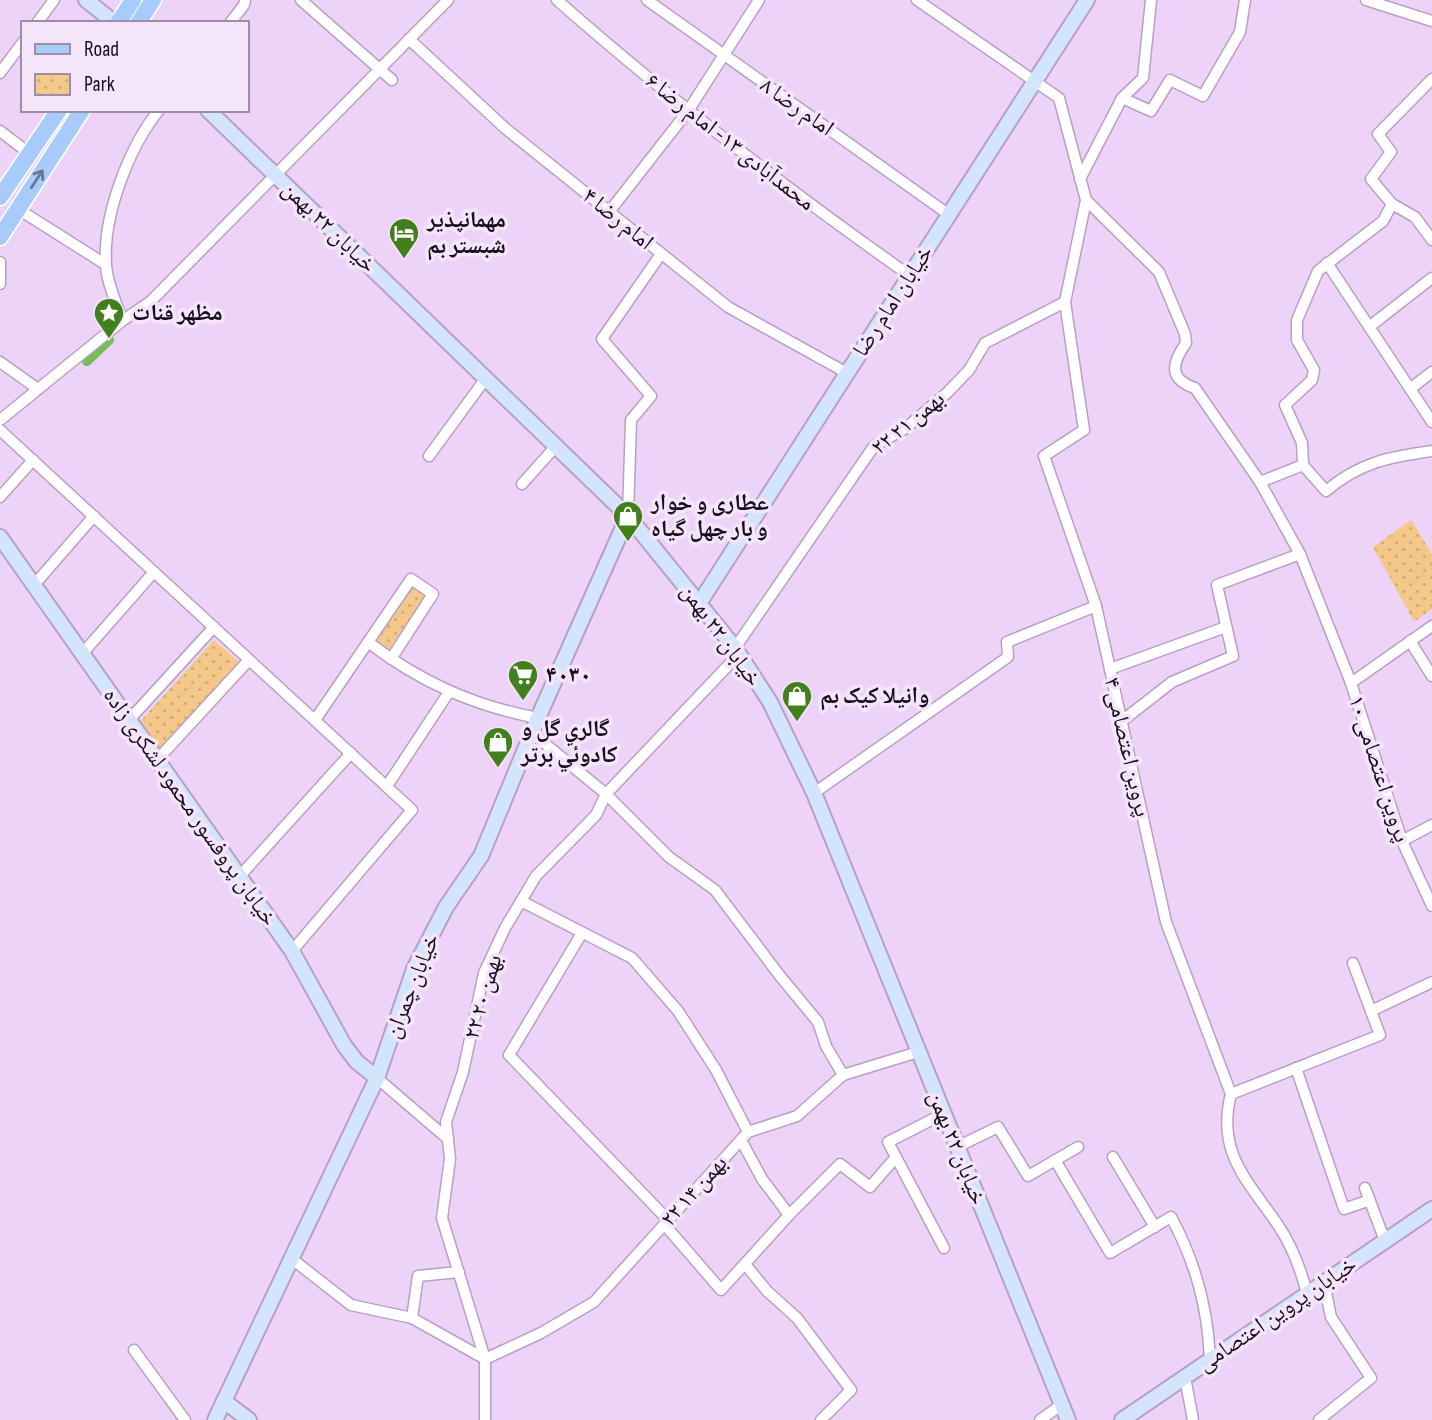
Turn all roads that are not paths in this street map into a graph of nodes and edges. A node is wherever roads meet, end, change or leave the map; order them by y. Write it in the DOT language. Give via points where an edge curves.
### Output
graph roads {
  1 [pos="54,0"];
  2 [pos="86,0"];
  3 [pos="132,0"];
  4 [pos="153,0"];
  5 [pos="245,0"];
  6 [pos="301,0"];
  7 [pos="448,0"];
  8 [pos="557,0"];
  9 [pos="647,0"];
  10 [pos="759,0"];
  11 [pos="917,0"];
  12 [pos="1087,0"];
  13 [pos="1151,0"];
  14 [pos="1245,0"];
  15 [pos="1366,0"];
  16 [pos="38,21"];
  17 [pos="114,21"];
  18 [pos="118,21"];
  19 [pos="139,21"];
  20 [pos="232,21"];
  21 [pos="1432,21"];
  22 [pos="409,39"];
  23 [pos="21,45"];
  24 [pos="725,55"];
  25 [pos="380,69"];
  26 [pos="0,73"];
  27 [pos="1432,79"];
  28 [pos="392,80"];
  29 [pos="1034,80"];
  30 [pos="1122,98"];
  31 [pos="688,111"];
  32 [pos="58,112"];
  33 [pos="81,112"];
  34 [pos="158,112"];
  35 [pos="210,112"];
  36 [pos="0,131"];
  37 [pos="30,154"];
  38 [pos="275,175"];
  39 [pos="1080,179"];
  40 [pos="0,197"];
  41 [pos="1086,200"];
  42 [pos="1392,204"];
  43 [pos="18,209"];
  44 [pos="609,212"];
  45 [pos="948,214"];
  46 [pos="0,237"];
  47 [pos="1432,240"];
  48 [pos="661,254"];
  49 [pos="0,262"];
  50 [pos="1327,263"];
  51 [pos="106,264"];
  52 [pos="909,275"];
  53 [pos="1432,278"];
  54 [pos="0,284"];
  55 [pos="1065,302"];
  56 [pos="122,321"];
  57 [pos="1369,327"];
  58 [pos="0,362"];
  59 [pos="1432,372"];
  60 [pos="846,373"];
  61 [pos="486,378"];
  62 [pos="38,389"];
  63 [pos="1410,389"];
  64 [pos="0,420"];
  65 [pos="1432,422"];
  66 [pos="0,430"];
  67 [pos="556,446"];
  68 [pos="1432,451"];
  69 [pos="429,456"];
  70 [pos="33,460"];
  71 [pos="1303,465"];
  72 [pos="1260,482"];
  73 [pos="522,484"];
  74 [pos="0,497"];
  75 [pos="94,516"];
  76 [pos="628,516"];
  77 [pos="0,537"];
  78 [pos="1300,554"];
  79 [pos="154,572"];
  80 [pos="34,585"];
  81 [pos="700,602"];
  82 [pos="1096,606"];
  83 [pos="1432,626"];
  84 [pos="214,627"];
  85 [pos="1226,627"];
  86 [pos="1410,641"];
  87 [pos="368,642"];
  88 [pos="737,651"];
  89 [pos="82,654"];
  90 [pos="391,659"];
  91 [pos="249,660"];
  92 [pos="1110,669"];
  93 [pos="1432,676"];
  94 [pos="1351,683"];
  95 [pos="449,692"];
  96 [pos="538,718"];
  97 [pos="129,720"];
  98 [pos="315,720"];
  99 [pos="1122,721"];
  100 [pos="532,733"];
  101 [pos="351,753"];
  102 [pos="157,760"];
  103 [pos="387,786"];
  104 [pos="814,793"];
  105 [pos="606,794"];
  106 [pos="1432,825"];
  107 [pos="1402,841"];
  108 [pos="239,877"];
  109 [pos="521,901"];
  110 [pos="1432,906"];
  111 [pos="582,933"];
  112 [pos="292,951"];
  113 [pos="1353,962"];
  114 [pos="1432,982"];
  115 [pos="1371,1011"];
  116 [pos="918,1052"];
  117 [pos="1296,1068"];
  118 [pos="843,1075"];
  119 [pos="377,1078"];
  120 [pos="1231,1094"];
  121 [pos="943,1114"];
  122 [pos="744,1136"];
  123 [pos="447,1139"];
  124 [pos="957,1147"];
  125 [pos="1078,1147"];
  126 [pos="896,1157"];
  127 [pos="1113,1157"];
  128 [pos="1055,1160"];
  129 [pos="1365,1188"];
  130 [pos="1370,1200"];
  131 [pos="1430,1214"];
  132 [pos="789,1215"];
  133 [pos="666,1222"];
  134 [pos="1154,1227"];
  135 [pos="1385,1241"];
  136 [pos="944,1248"];
  137 [pos="292,1259"];
  138 [pos="745,1264"];
  139 [pos="459,1272"];
  140 [pos="1324,1283"];
  141 [pos="1307,1294"];
  142 [pos="412,1318"];
  143 [pos="134,1350"];
  144 [pos="485,1359"];
  145 [pos="1210,1360"];
  146 [pos="1185,1377"];
  147 [pos="224,1401"];
  148 [pos="1061,1405"];
  149 [pos="185,1420"];
  150 [pos="215,1420"];
  151 [pos="249,1420"];
  152 [pos="485,1420"];
  153 [pos="821,1420"];
  154 [pos="1040,1420"];
  155 [pos="1068,1420"];
  156 [pos="1122,1420"];
  157 [pos="1194,1420"];
  158 [pos="1319,1420"];
  1 -- 16 [label="street"];
  2 -- 17 [label="main road"];
  3 -- 18 [label="main road"];
  4 -- 19 [label="main road"];
  5 -- 20 [label="street"];
  6 -- 25 [label="street"];
  7 -- 22 [label="street"];
  8 -- 31 [label="street, محمدآبادی ۱۳- امام رضا ۶"];
  9 -- 24 [label="street, امام رضا ۸"];
  10 -- 24 [label="street"];
  11 -- 29 [label="street"];
  12 -- 29 [label="main road, خیابان امام رضا"];
  13 -- 30 [label="street" via="1143,78"];
  14 -- 30 [label="street" via="1240,32 1203,96 1170,80 1151,111"];
  15 -- 21 [label="street"];
  22 -- 25 [label="street"];
  22 -- 44 [label="street, امام رضا ۴" via="506,129"];
  23 -- 26 [label="street"];
  24 -- 31 [label="street"];
  24 -- 45 [label="street, امام رضا ۸"];
  25 -- 28 [label="street"];
  25 -- 38 [label="street"];
  27 -- 42 [label="street" via="1378,134 1391,152 1371,178"];
  29 -- 39 [label="street" via="1059,98"];
  29 -- 45 [label="main road, خیابان امام رضا"];
  30 -- 39 [label="street"];
  31 -- 44 [label="street"];
  31 -- 52 [label="street, محمدآبادی ۱۳- امام رضا ۶"];
  32 -- 37 [label="main road"];
  43 -- 33 [label="main road, one-way"];
  34 -- 51 [label="street" via="119,186"];
  35 -- 38 [label="main road, خیابان ۲۲ بهمن"];
  36 -- 37 [label="street"];
  37 -- 40 [label="main road"];
  38 -- 56 [label="street" via="151,301"];
  38 -- 61 [label="main road, خیابان ۲۲ بهمن"];
  39 -- 41 [label="street"];
  41 -- 55 [label="street, پروین اعتصامی ۴"];
  41 -- 72 [label="street" via="1159,272 1185,334 1186,343 1176,356 1177,377 1195,388"];
  42 -- 47 [label="street" via="1415,217"];
  42 -- 50 [label="street" via="1383,221"];
  43 -- 46 [label="main road"];
  43 -- 51 [label="street"];
  44 -- 48 [label="street, امام رضا ۴"];
  45 -- 52 [label="main road, خیابان امام رضا"];
  48 -- 60 [label="street, امام رضا ۴" via="728,307"];
  48 -- 76 [label="street" via="602,339 651,396 631,420"];
  49 -- 54 [label="street"];
  50 -- 57 [label="street"];
  50 -- 71 [label="street" via="1318,271 1297,320 1297,340 1314,370 1312,380 1285,405 1302,443"];
  51 -- 56 [label="street"];
  52 -- 60 [label="main road, خیابان امام رضا"];
  53 -- 57 [label="street"];
  55 -- 82 [label="street, پروین اعتصامی ۴" via="1084,430 1044,456"];
  55 -- 88 [label="street, ۲۲ بهمن ۲۱" via="985,343 969,370 948,392 906,428 874,446"];
  56 -- 62 [label="street"];
  57 -- 63 [label="street"];
  58 -- 62 [label="street"];
  59 -- 63 [label="street"];
  60 -- 81 [label="main road, خیابان امام رضا"];
  61 -- 67 [label="main road, خیابان ۲۲ بهمن"];
  61 -- 69 [label="street"];
  62 -- 64 [label="street"];
  63 -- 65 [label="street"];
  66 -- 70 [label="street"];
  67 -- 73 [label="street"];
  67 -- 76 [label="main road, خیابان ۲۲ بهمن"];
  68 -- 71 [label="street" via="1367,465 1326,491"];
  70 -- 74 [label="street"];
  70 -- 75 [label="street"];
  71 -- 72 [label="street"];
  72 -- 78 [label="street"];
  75 -- 79 [label="street"];
  75 -- 80 [label="street"];
  76 -- 81 [label="main road, خیابان ۲۲ بهمن"];
  76 -- 96 [label="main road, خیابان چمران"];
  77 -- 80 [label="main road, خیابان پروفسور محمود لشکری زاده"];
  78 -- 85 [label="street" via="1217,585"];
  78 -- 94 [label="street"];
  79 -- 84 [label="street"];
  79 -- 89 [label="street"];
  80 -- 89 [label="main road, خیابان پروفسور محمود لشکری زاده"];
  81 -- 88 [label="main road, خیابان ۲۲ بهمن"];
  82 -- 92 [label="street, پروین اعتصامی ۴"];
  82 -- 104 [label="street" via="1007,642 1008,657"];
  83 -- 86 [label="street, پروین اعتصامی ۱۰"];
  84 -- 91 [label="street"];
  84 -- 97 [label="street"];
  85 -- 92 [label="street"];
  85 -- 99 [label="street" via="1233,656 1172,682"];
  86 -- 93 [label="street"];
  86 -- 94 [label="street, پروین اعتصامی ۱۰"];
  87 -- 90 [label="street"];
  87 -- 90 [label="street" via="411,579 433,594"];
  87 -- 98 [label="street"];
  88 -- 104 [label="main road, خیابان ۲۲ بهمن" via="770,702"];
  88 -- 105 [label="street, ۲۲ بهمن ۲۰"];
  89 -- 97 [label="main road, خیابان پروفسور محمود لشکری زاده"];
  90 -- 95 [label="street"];
  91 -- 98 [label="street"];
  91 -- 102 [label="street"];
  92 -- 99 [label="street, پروین اعتصامی ۴"];
  94 -- 107 [label="street, پروین اعتصامی ۱۰"];
  95 -- 96 [label="street"];
  95 -- 103 [label="street"];
  96 -- 100 [label="main road, خیابان چمران"];
  97 -- 102 [label="main road, خیابان پروفسور محمود لشکری زاده"];
  98 -- 101 [label="street"];
  99 -- 120 [label="street, پروین اعتصامی ۴" via="1166,922"];
  100 -- 105 [label="street"];
  100 -- 119 [label="main road, خیابان چمران" via="481,856 446,907 414,969"];
  101 -- 103 [label="street"];
  101 -- 108 [label="street"];
  102 -- 108 [label="main road, خیابان پروفسور محمود لشکری زاده"];
  103 -- 112 [label="street" via="412,810"];
  104 -- 116 [label="main road, خیابان ۲۲ بهمن"];
  105 -- 109 [label="street, ۲۲ بهمن ۲۰" via="596,815 536,876"];
  105 -- 118 [label="street" via="668,857 715,890 818,1022"];
  106 -- 107 [label="street"];
  107 -- 110 [label="street, پروین اعتصامی ۱۰"];
  108 -- 112 [label="main road, خیابان پروفسور محمود لشکری زاده"];
  109 -- 111 [label="street"];
  109 -- 123 [label="street, ۲۲ بهمن ۲۰" via="484,974 463,1072 446,1122"];
  111 -- 122 [label="street" via="632,958 678,1012 716,1070"];
  111 -- 133 [label="street" via="509,1055"];
  112 -- 119 [label="main road, خیابان پروفسور محمود لشکری زاده" via="344,1045"];
  113 -- 115 [label="street"];
  114 -- 115 [label="street"];
  115 -- 117 [label="street" via="1380,1035"];
  116 -- 118 [label="street, ۲۲ بهمن ۱۴"];
  116 -- 121 [label="main road, خیابان ۲۲ بهمن"];
  117 -- 120 [label="street"];
  117 -- 130 [label="street" via="1344,1209"];
  118 -- 122 [label="street, ۲۲ بهمن ۱۴" via="797,1116"];
  119 -- 123 [label="street"];
  119 -- 137 [label="main road, خیابان چمران"];
  120 -- 141 [label="street, پروین اعتصامی ۴" via="1226,1112 1232,1156 1293,1250"];
  121 -- 124 [label="main road, خیابان ۲۲ بهمن"];
  121 -- 126 [label="street" via="888,1142"];
  122 -- 132 [label="street" via="762,1179"];
  122 -- 133 [label="street, ۲۲ بهمن ۱۴"];
  123 -- 139 [label="street, ۲۲ بهمن ۲۰" via="450,1159 442,1218"];
  124 -- 128 [label="street" via="998,1128 1028,1176"];
  124 -- 148 [label="main road, خیابان ۲۲ بهمن"];
  125 -- 128 [label="street"];
  126 -- 132 [label="street" via="870,1187 840,1164"];
  126 -- 136 [label="street"];
  127 -- 134 [label="street"];
  128 -- 134 [label="street" via="1110,1252"];
  129 -- 130 [label="street"];
  130 -- 135 [label="street"];
  131 -- 135 [label="main road, خیابان پروین اعتصامی"];
  132 -- 138 [label="street"];
  133 -- 138 [label="street" via="722,1290"];
  133 -- 144 [label="street, ۲۲ بهمن ۱۴" via="594,1302"];
  134 -- 145 [label="street" via="1171,1217 1191,1259 1205,1309"];
  135 -- 140 [label="main road, خیابان پروین اعتصامی"];
  137 -- 142 [label="street" via="351,1305"];
  137 -- 147 [label="main road, خیابان چمران"];
  138 -- 153 [label="street" via="797,1318 851,1390"];
  139 -- 142 [label="street" via="418,1276"];
  139 -- 144 [label="street, ۲۲ بهمن ۲۰"];
  140 -- 141 [label="main road, خیابان پروین اعتصامی"];
  140 -- 158 [label="street" via="1331,1317 1371,1378"];
  141 -- 145 [label="main road, خیابان پروین اعتصامی"];
  142 -- 144 [label="street"];
  143 -- 149 [label="street"];
  144 -- 152 [label="street, ۲۲ بهمن ۲۰"];
  145 -- 146 [label="main road, خیابان پروین اعتصامی"];
  146 -- 156 [label="main road, خیابان پروین اعتصامی"];
  146 -- 157 [label="street"];
  147 -- 150 [label="main road, خیابان چمران"];
  147 -- 151 [label="main road"];
  148 -- 154 [label="street"];
  148 -- 155 [label="main road, خیابان ۲۲ بهمن"];
}
